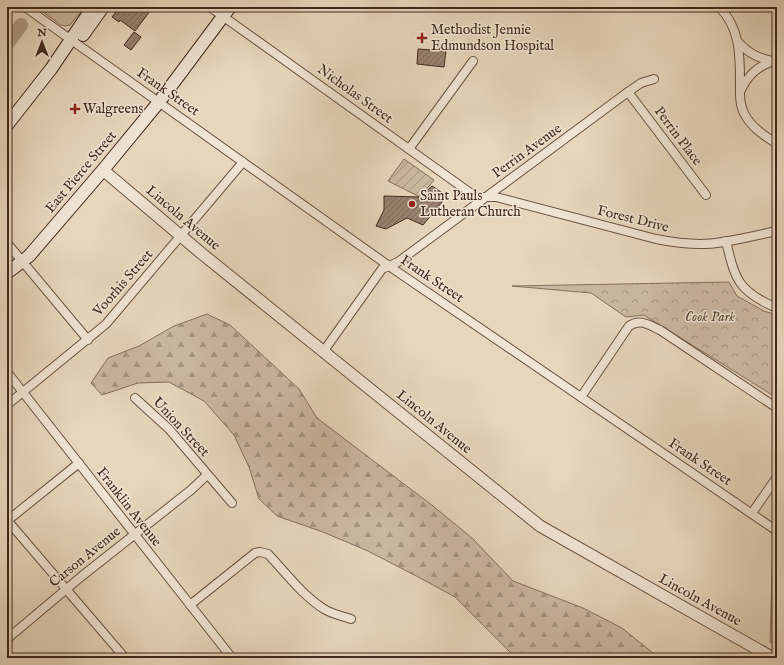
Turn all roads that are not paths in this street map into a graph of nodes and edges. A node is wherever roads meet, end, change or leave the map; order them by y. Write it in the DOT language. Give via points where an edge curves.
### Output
graph roads {
  1 [pos="25,7"];
  2 [pos="93,7"];
  3 [pos="103,7"];
  4 [pos="210,7"];
  5 [pos="719,7"];
  6 [pos="227,12"];
  7 [pos="73,41"];
  8 [pos="738,42"];
  9 [pos="473,60"];
  10 [pos="775,61"];
  11 [pos="654,79"];
  12 [pos="628,92"];
  13 [pos="740,93"];
  14 [pos="159,102"];
  15 [pos="7,126"];
  16 [pos="777,144"];
  17 [pos="409,149"];
  18 [pos="243,162"];
  19 [pos="103,170"];
  20 [pos="706,195"];
  21 [pos="486,197"];
  22 [pos="777,231"];
  23 [pos="181,236"];
  24 [pos="726,241"];
  25 [pos="7,243"];
  26 [pos="22,261"];
  27 [pos="389,266"];
  28 [pos="7,273"];
  29 [pos="777,308"];
  30 [pos="88,340"];
  31 [pos="323,352"];
  32 [pos="7,372"];
  33 [pos="23,392"];
  34 [pos="581,397"];
  35 [pos="135,398"];
  36 [pos="7,405"];
  37 [pos="777,408"];
  38 [pos="79,463"];
  39 [pos="208,475"];
  40 [pos="777,477"];
  41 [pos="232,503"];
  42 [pos="752,514"];
  43 [pos="7,520"];
  44 [pos="777,531"];
  45 [pos="134,534"];
  46 [pos="67,588"];
  47 [pos="190,605"];
  48 [pos="351,619"];
  49 [pos="7,639"];
  50 [pos="7,654"];
  51 [pos="10,658"];
  52 [pos="125,658"];
  53 [pos="232,658"];
  54 [pos="773,658"];
  1 -- 7 [label="street, Frank Street"];
  2 -- 7 [label="main road"];
  3 -- 7 [label="main road"];
  4 -- 6 [label="street, Nicholas Street"];
  5 -- 8 [label="street" via="730,19"];
  6 -- 14 [label="main road, East Pierce Street"];
  6 -- 17 [label="street, Nicholas Street"];
  7 -- 14 [label="street, Frank Street"];
  7 -- 15 [label="main road" via="62,60 51,70"];
  8 -- 10 [label="street" via="746,51 764,60"];
  8 -- 13 [label="street"];
  9 -- 17 [label="street"];
  10 -- 13 [label="street" via="761,66 750,75"];
  11 -- 12 [label="street, Perrin Avenue" via="641,83"];
  12 -- 20 [label="street, Perrin Place"];
  12 -- 21 [label="street, Perrin Avenue"];
  13 -- 16 [label="street" via="742,108 749,122"];
  14 -- 18 [label="street, Frank Street"];
  14 -- 19 [label="main road, East Pierce Street"];
  17 -- 21 [label="street, Nicholas Street" via="476,197"];
  18 -- 23 [label="street, Voorhis Street"];
  18 -- 27 [label="street, Frank Street"];
  19 -- 23 [label="street, Lincoln Avenue"];
  19 -- 26 [label="main road, East Pierce Street" via="42,242"];
  21 -- 24 [label="street, Forest Drive" via="496,197 680,244"];
  21 -- 27 [label="street, Perrin Avenue"];
  22 -- 24 [label="street, Forest Drive"];
  23 -- 30 [label="street, Voorhis Street" via="106,324"];
  23 -- 31 [label="street, Lincoln Avenue"];
  24 -- 29 [label="street" via="735,275 742,286 754,297"];
  25 -- 26 [label="street"];
  26 -- 28 [label="main road, East Pierce Street"];
  26 -- 30 [label="street"];
  27 -- 31 [label="street, Perrin Avenue" via="377,275"];
  27 -- 34 [label="street, Frank Street"];
  30 -- 33 [label="street, Voorhis Street"];
  31 -- 54 [label="street, Lincoln Avenue" via="540,526"];
  32 -- 33 [label="street, Franklin Avenue"];
  33 -- 36 [label="street, Voorhis Street"];
  33 -- 38 [label="street, Franklin Avenue"];
  34 -- 37 [label="street" via="624,332 632,324 641,322 660,330"];
  34 -- 42 [label="street, Frank Street"];
  35 -- 39 [label="street, Union Street" via="169,429"];
  38 -- 43 [label="street"];
  38 -- 45 [label="street, Franklin Avenue"];
  39 -- 41 [label="street"];
  39 -- 45 [label="street, Carson Avenue"];
  40 -- 42 [label="street"];
  42 -- 44 [label="street, Frank Street"];
  43 -- 46 [label="street"];
  45 -- 46 [label="street, Carson Avenue"];
  45 -- 47 [label="street, Franklin Avenue"];
  46 -- 49 [label="street, Carson Avenue"];
  46 -- 52 [label="street"];
  47 -- 48 [label="street" via="255,553 260,552 268,554 319,605"];
  47 -- 53 [label="street, Franklin Avenue"];
  50 -- 51 [label="street"];
}
